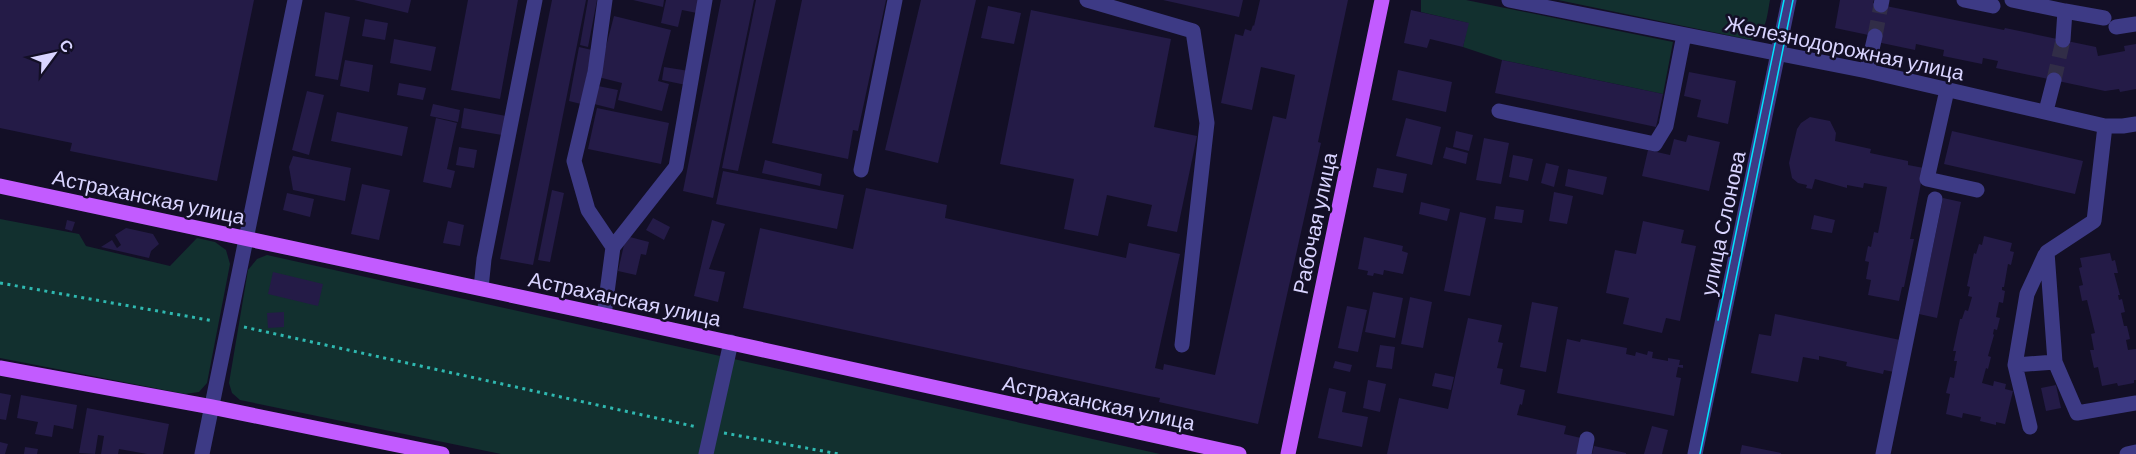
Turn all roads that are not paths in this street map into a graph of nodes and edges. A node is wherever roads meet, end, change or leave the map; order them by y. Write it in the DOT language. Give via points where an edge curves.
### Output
graph roads {
  1 [pos="295,0"];
  2 [pos="536,0"];
  3 [pos="605,0"];
  4 [pos="705,0"];
  5 [pos="895,0"];
  6 [pos="1087,0"];
  7 [pos="1382,0"];
  8 [pos="1509,0"];
  9 [pos="1789,0"];
  10 [pos="1964,0"];
  11 [pos="2013,0"];
  12 [pos="1994,6"];
  13 [pos="2065,11"];
  14 [pos="2136,24"];
  15 [pos="1684,35"];
  16 [pos="1875,36"];
  17 [pos="2063,40"];
  18 [pos="1778,53"];
  19 [pos="1866,71"];
  20 [pos="2054,80"];
  21 [pos="1947,90"];
  22 [pos="1499,111"];
  23 [pos="2046,111"];
  24 [pos="2136,124"];
  25 [pos="2105,126"];
  26 [pos="861,170"];
  27 [pos="0,186"];
  28 [pos="1977,190"];
  29 [pos="1935,200"];
  30 [pos="245,237"];
  31 [pos="612,247"];
  32 [pos="2047,252"];
  33 [pos="481,288"];
  34 [pos="604,315"];
  35 [pos="731,342"];
  36 [pos="1182,345"];
  37 [pos="2055,362"];
  38 [pos="2015,365"];
  39 [pos="0,368"];
  40 [pos="2136,404"];
  41 [pos="212,407"];
  42 [pos="2030,427"];
  43 [pos="2136,452"];
  44 [pos="202,454"];
  45 [pos="442,454"];
  46 [pos="706,454"];
  47 [pos="1239,454"];
  48 [pos="1288,454"];
  49 [pos="1695,454"];
  50 [pos="1883,454"];
  51 [pos="2127,454"];
  1 -- 30 [label="street"];
  2 -- 33 [label="street"];
  3 -- 31 [label="street" via="595,72 574,161 588,210"];
  4 -- 31 [label="street" via="676,167"];
  5 -- 26 [label="street"];
  6 -- 36 [label="street" via="1193,31 1206,123"];
  7 -- 48 [label="main road, Рабочая улица"];
  8 -- 15 [label="street, Железнодорожная улица"];
  9 -- 18 [label="street, улица Слонова"];
  10 -- 12 [label="street"];
  11 -- 13 [label="street"];
  13 -- 14 [label="street"];
  13 -- 17 [label="street"];
  15 -- 18 [label="street, Железнодорожная улица"];
  15 -- 22 [label="street" via="1666,126 1654,144"];
  16 -- 19 [label="street"];
  18 -- 19 [label="street, Железнодорожная улица"];
  18 -- 49 [label="street, улица Слонова"];
  19 -- 21 [label="street, Железнодорожная улица"];
  20 -- 23 [label="street"];
  21 -- 23 [label="street, Железнодорожная улица"];
  21 -- 28 [label="street" via="1927,179"];
  23 -- 25 [label="street, Железнодорожная улица"];
  24 -- 25 [label="street, Железнодорожная улица"];
  25 -- 32 [label="street" via="2094,221"];
  27 -- 30 [label="main road, Астраханская улица"];
  29 -- 50 [label="street"];
  30 -- 33 [label="main road, Астраханская улица"];
  30 -- 41 [label="street"];
  31 -- 34 [label="street"];
  32 -- 37 [label="street"];
  32 -- 38 [label="street" via="2027,294"];
  33 -- 34 [label="main road, Астраханская улица"];
  34 -- 35 [label="main road, Астраханская улица"];
  35 -- 46 [label="street"];
  35 -- 47 [label="main road, Астраханская улица"];
  37 -- 38 [label="street"];
  37 -- 40 [label="street" via="2077,413"];
  38 -- 42 [label="street"];
  39 -- 41 [label="main road"];
  41 -- 44 [label="street"];
  41 -- 45 [label="main road"];
  43 -- 51 [label="street"];
}
